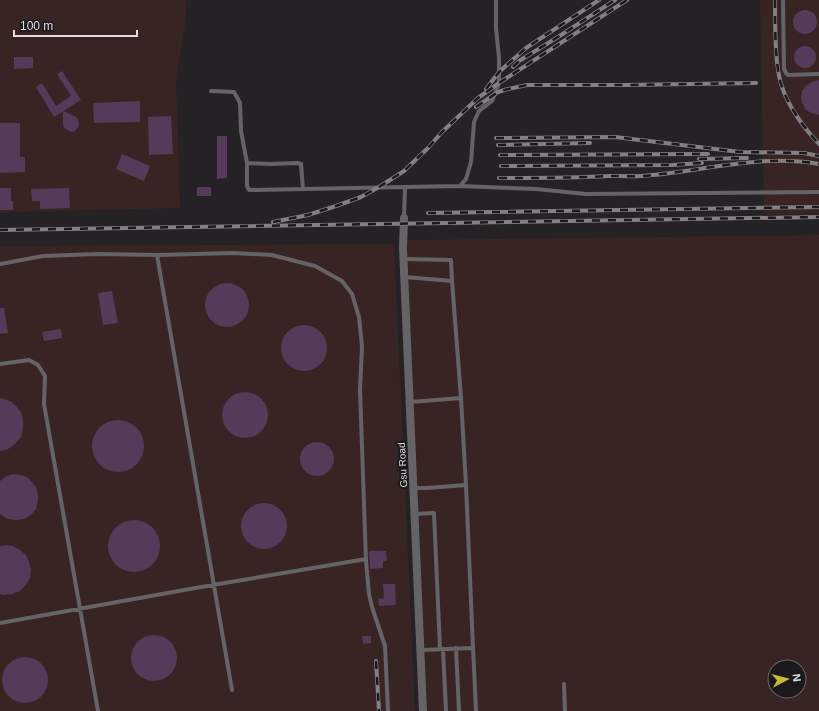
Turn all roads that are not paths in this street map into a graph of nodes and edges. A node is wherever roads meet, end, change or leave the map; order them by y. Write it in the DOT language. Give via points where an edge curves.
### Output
graph roads {
  1 [pos="496,0"];
  2 [pos="783,0"];
  3 [pos="819,74"];
  4 [pos="211,91"];
  5 [pos="247,163"];
  6 [pos="460,186"];
  7 [pos="405,187"];
  8 [pos="303,189"];
  9 [pos="819,192"];
  10 [pos="404,218"];
  11 [pos="157,255"];
  12 [pos="403,259"];
  13 [pos="0,264"];
  14 [pos="404,277"];
  15 [pos="452,281"];
  16 [pos="0,364"];
  17 [pos="461,398"];
  18 [pos="410,402"];
  19 [pos="466,485"];
  20 [pos="414,488"];
  21 [pos="414,514"];
  22 [pos="366,560"];
  23 [pos="214,585"];
  24 [pos="80,609"];
  25 [pos="0,623"];
  26 [pos="473,647"];
  27 [pos="456,648"];
  28 [pos="441,649"];
  29 [pos="421,650"];
  30 [pos="564,684"];
  31 [pos="232,690"];
  32 [pos="98,711"];
  33 [pos="388,711"];
  34 [pos="423,711"];
  35 [pos="446,711"];
  36 [pos="459,711"];
  37 [pos="476,711"];
  38 [pos="565,711"];
  1 -- 6 [label="lane" via="499,83 492,101 479,111 474,122 471,162 466,178"];
  2 -- 3 [label="lane" via="784,69 788,75"];
  4 -- 5 [label="lane" via="234,92 240,103 241,131"];
  5 -- 8 [label="lane" via="301,164"];
  5 -- 8 [label="lane" via="249,190"];
  6 -- 7 [label="lane"];
  6 -- 9 [label="lane" via="586,194"];
  7 -- 8 [label="lane"];
  7 -- 10 [label="lane"];
  10 -- 12 [label="street, Gsu Road"];
  11 -- 13 [label="lane" via="43,256"];
  11 -- 22 [label="lane" via="272,255 314,266 342,281 352,294 359,317 362,346 360,390"];
  11 -- 23 [label="lane"];
  12 -- 14 [label="street, Gsu Road"];
  12 -- 15 [label="lane" via="451,260"];
  14 -- 15 [label="lane"];
  14 -- 18 [label="street, Gsu Road"];
  15 -- 17 [label="lane"];
  16 -- 24 [label="lane" via="29,360 38,365 45,376 44,404"];
  17 -- 18 [label="lane"];
  17 -- 19 [label="lane"];
  18 -- 20 [label="street, Gsu Road"];
  19 -- 20 [label="lane"];
  19 -- 26 [label="lane"];
  20 -- 21 [label="street, Gsu Road"];
  21 -- 28 [label="lane" via="434,513"];
  21 -- 29 [label="street, Gsu Road"];
  22 -- 23 [label="lane"];
  22 -- 33 [label="lane" via="372,607 386,646"];
  23 -- 24 [label="lane"];
  23 -- 31 [label="lane"];
  24 -- 25 [label="lane"];
  24 -- 32 [label="lane"];
  26 -- 27 [label="lane"];
  26 -- 37 [label="lane"];
  27 -- 28 [label="lane"];
  27 -- 36 [label="lane"];
  28 -- 29 [label="lane"];
  28 -- 35 [label="lane"];
  29 -- 34 [label="street, Gsu Road"];
  30 -- 38 [label="lane"];
}
